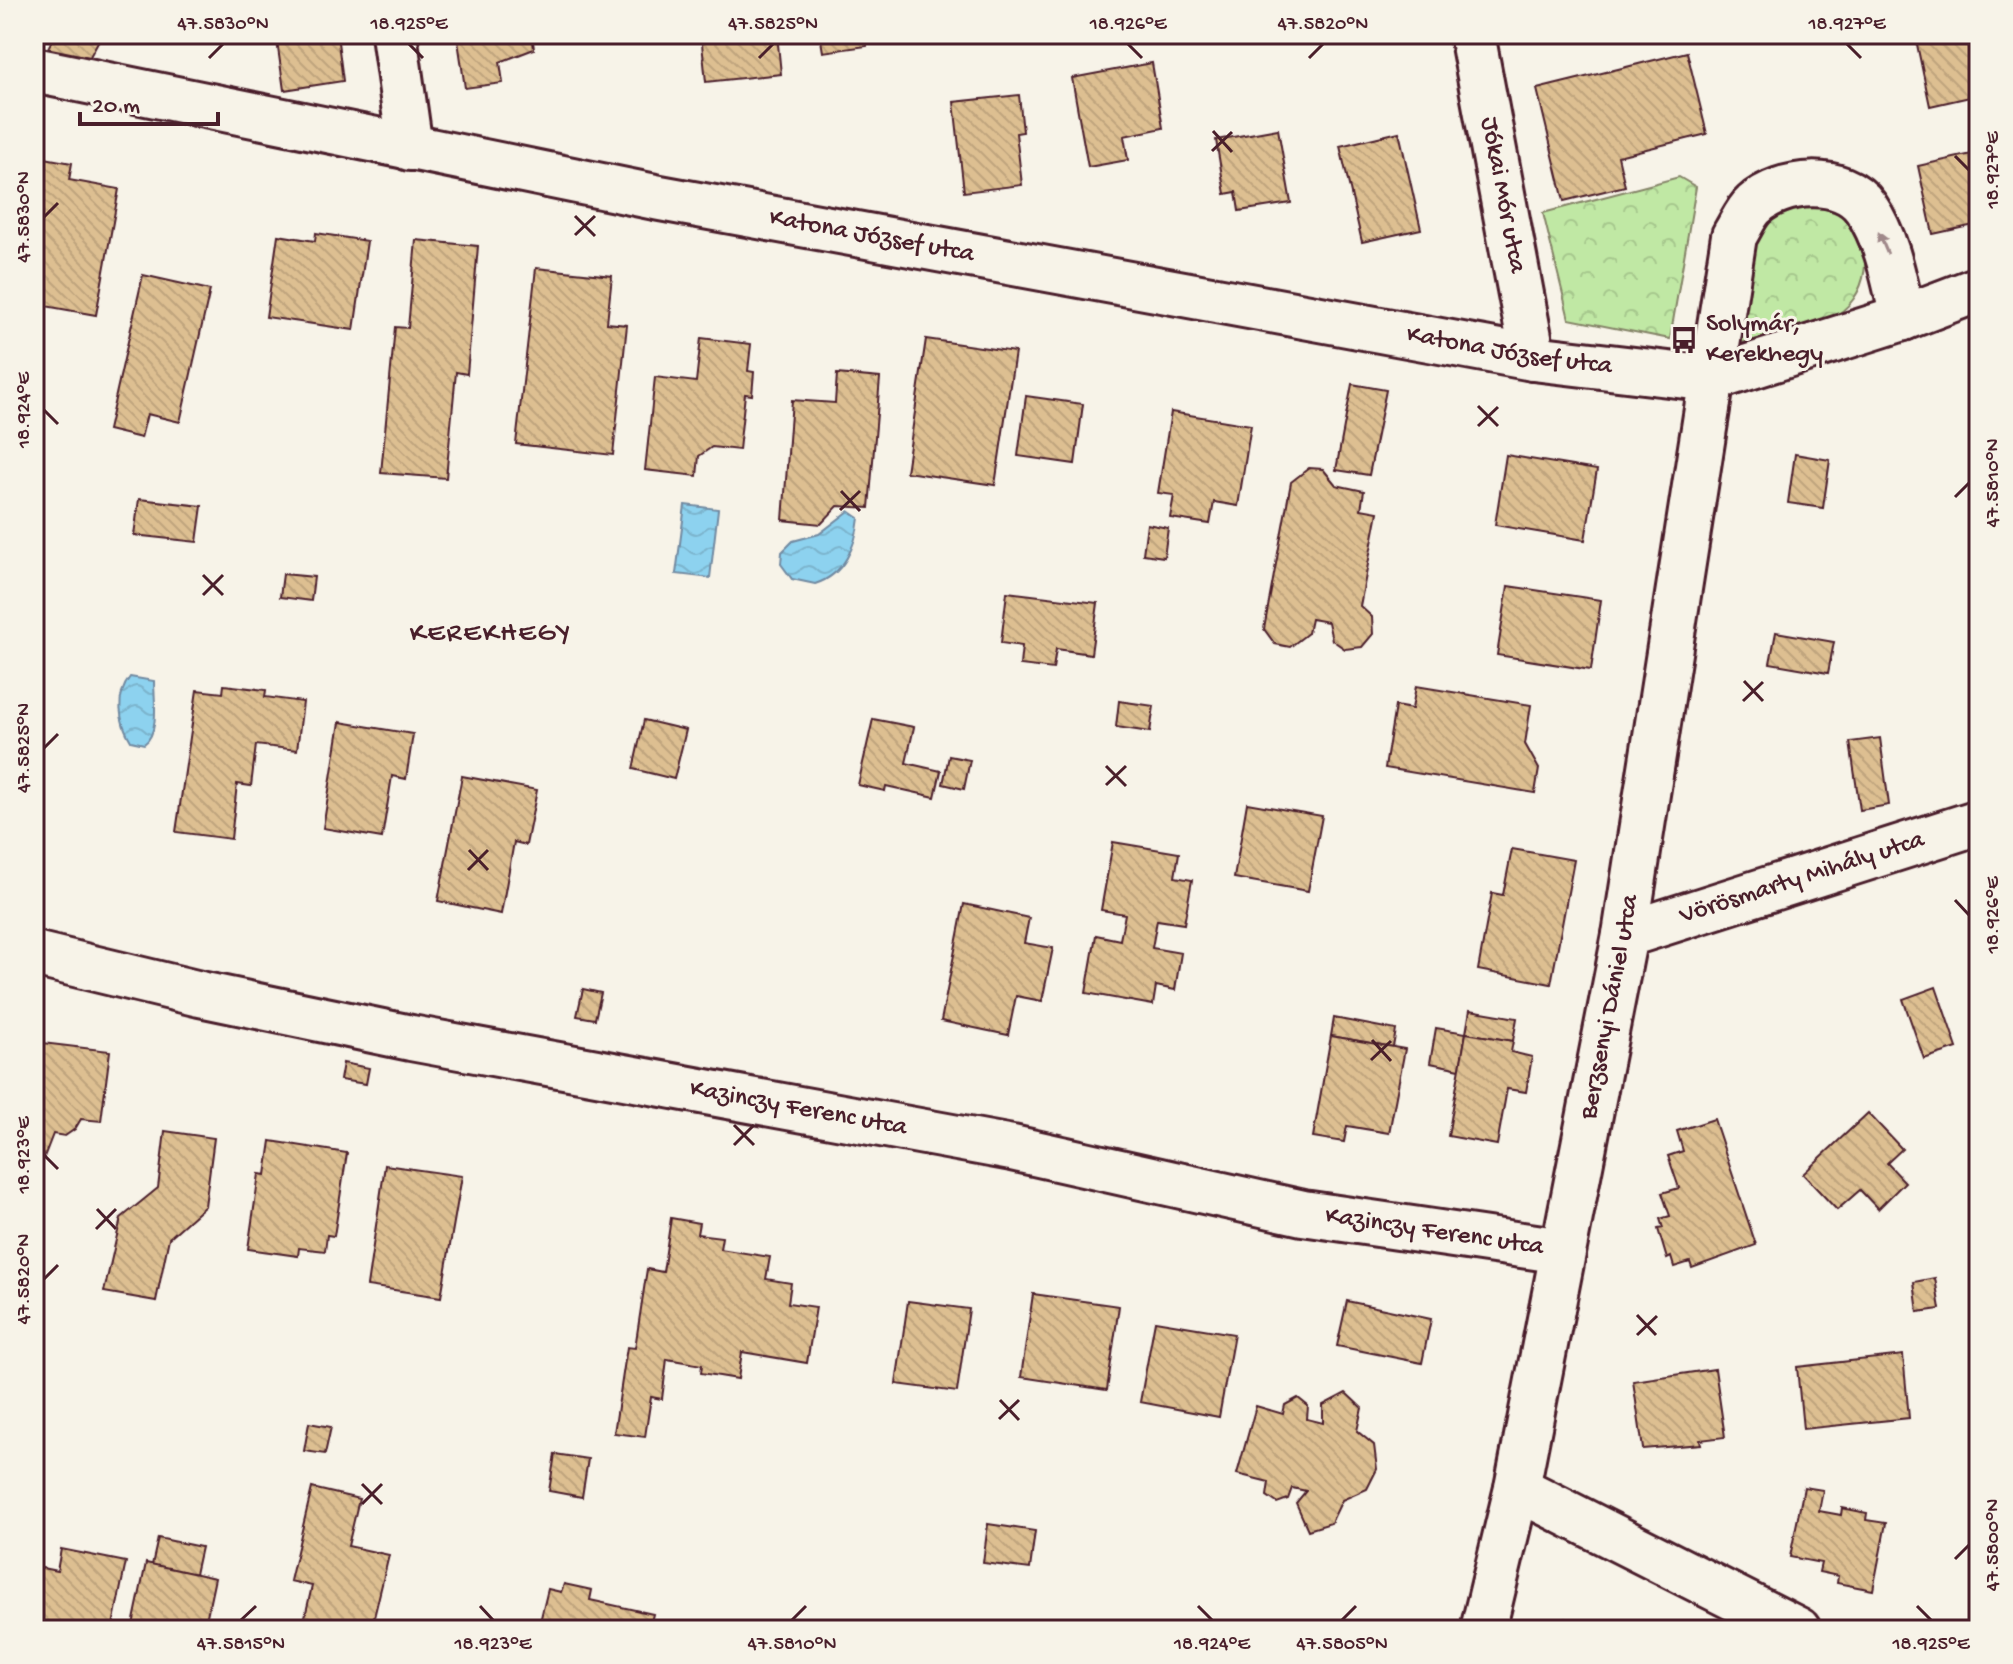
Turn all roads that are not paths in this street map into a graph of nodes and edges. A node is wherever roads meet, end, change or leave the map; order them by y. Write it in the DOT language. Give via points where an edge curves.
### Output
graph roads {
  1 [pos="394,34"];
  2 [pos="1472,34"];
  3 [pos="34,70"];
  4 [pos="410,148"];
  5 [pos="1979,289"];
  6 [pos="1903,318"];
  7 [pos="1533,358"];
  8 [pos="1711,379"];
  9 [pos="1979,822"];
  10 [pos="1625,935"];
  11 [pos="34,954"];
  12 [pos="1563,1251"];
  13 [pos="1517,1488"];
  14 [pos="1483,1630"];
  15 [pos="1798,1630"];
  1 -- 4 [label="street"];
  2 -- 7 [label="street, Jókai Mór utca"];
  3 -- 4 [label="street, Katona József utca"];
  4 -- 7 [label="street, Katona József utca"];
  5 -- 6 [label="street"];
  6 -- 8 [label="street"];
  6 -- 8 [label="street, Berzsenyi Dániel utca, one-way" via="1886,247 1864,204 1827,183 1799,184 1754,205 1734,236"];
  7 -- 8 [label="street, Katona József utca"];
  8 -- 10 [label="street, Berzsenyi Dániel utca"];
  9 -- 10 [label="street, Vörösmarty Mihály utca"];
  10 -- 12 [label="street, Berzsenyi Dániel utca"];
  11 -- 12 [label="street, Kazinczy Ferenc utca" via="411,1038 1012,1148 1303,1213"];
  12 -- 13 [label="street, Berzsenyi Dániel utca"];
  13 -- 14 [label="street, Berzsenyi Dániel utca"];
  13 -- 15 [label="street"];
}
